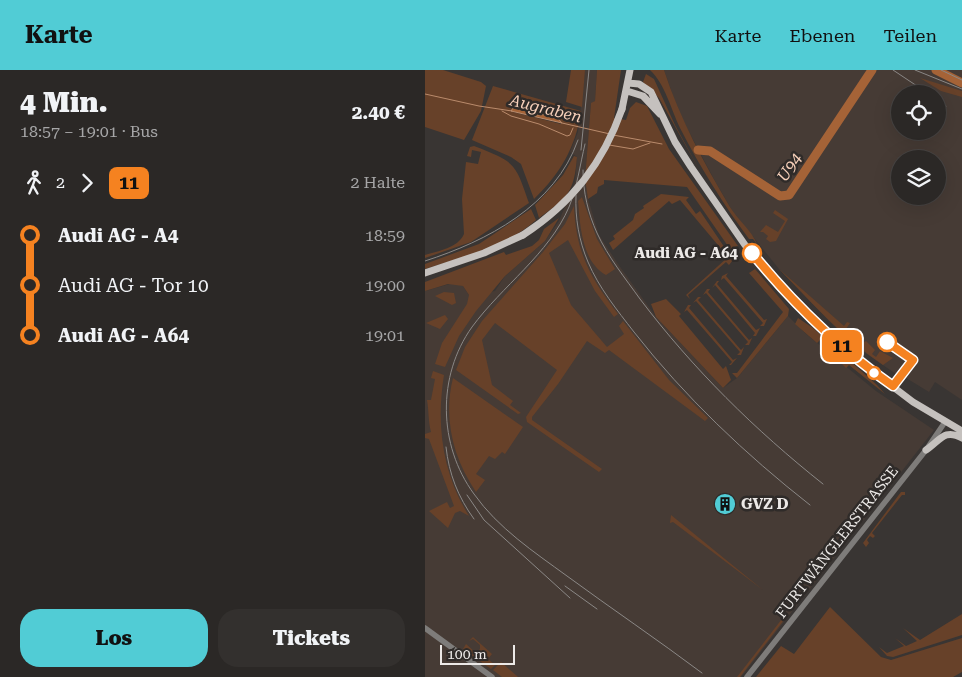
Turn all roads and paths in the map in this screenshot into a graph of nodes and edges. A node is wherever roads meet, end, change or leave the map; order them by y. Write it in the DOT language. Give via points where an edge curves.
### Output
graph roads {
  1 [pos="630,70"];
  2 [pos="628,83"];
  3 [pos="627,91"];
  4 [pos="661,114"];
  5 [pos="425,273"];
  6 [pos="945,422"];
  7 [pos="962,431"];
  8 [pos="962,438"];
  9 [pos="926,450"];
  10 [pos="425,628"];
  11 [pos="492,677"];
  12 [pos="747,677"];
  1 -- 2 [label="main road"];
  2 -- 3 [label="main road"];
  2 -- 4 [label="main road" via="647,88 657,101"];
  3 -- 4 [label="main road" via="643,96"];
  3 -- 5 [label="main road, bridge" via="604,153 587,178 551,216 523,235 491,250"];
  4 -- 6 [label="main road" via="728,222 787,294 859,361"];
  6 -- 7 [label="main road"];
  6 -- 9 [label="street, FURTWÄNGLERSTRASSE"];
  8 -- 9 [label="main road" via="943,434"];
  9 -- 12 [label="street, FURTWÄNGLERSTRASSE"];
  10 -- 11 [label="street"];
}
